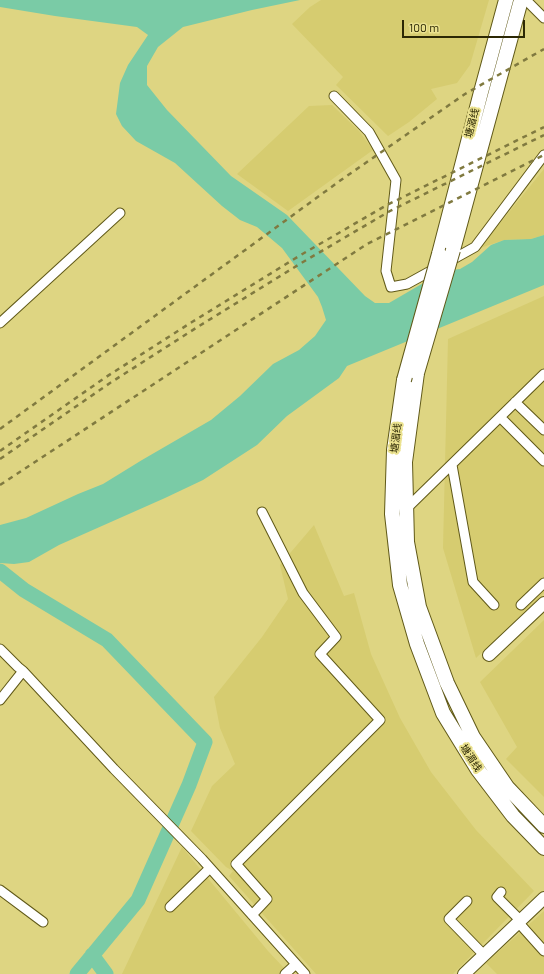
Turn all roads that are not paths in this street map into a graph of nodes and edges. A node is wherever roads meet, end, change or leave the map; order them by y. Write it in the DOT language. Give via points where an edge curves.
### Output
graph roads {
  1 [pos="506,0"];
  2 [pos="521,0"];
  3 [pos="526,0"];
  4 [pos="544,18"];
  5 [pos="334,96"];
  6 [pos="544,155"];
  7 [pos="120,213"];
  8 [pos="0,323"];
  9 [pos="544,374"];
  10 [pos="515,402"];
  11 [pos="500,417"];
  12 [pos="544,430"];
  13 [pos="544,461"];
  14 [pos="452,465"];
  15 [pos="406,509"];
  16 [pos="262,512"];
  17 [pos="544,583"];
  18 [pos="544,603"];
  19 [pos="494,605"];
  20 [pos="521,605"];
  21 [pos="0,648"];
  22 [pos="489,655"];
  23 [pos="23,671"];
  24 [pos="0,700"];
  25 [pos="544,826"];
  26 [pos="544,848"];
  27 [pos="210,868"];
  28 [pos="0,890"];
  29 [pos="501,892"];
  30 [pos="544,898"];
  31 [pos="467,901"];
  32 [pos="170,907"];
  33 [pos="252,915"];
  34 [pos="519,921"];
  35 [pos="43,922"];
  36 [pos="544,951"];
  37 [pos="484,955"];
  38 [pos="296,964"];
  39 [pos="285,974"];
  40 [pos="305,974"];
  41 [pos="464,974"];
  1 -- 26 [label="main road, 塘湄线, bridge" via="404,380 394,450 392,514 400,585 417,644 443,714 478,770 513,816"];
  2 -- 15 [label="main road, bridge" via="417,373 405,462"];
  3 -- 4 [label="street"];
  5 -- 6 [label="street" via="369,132 396,180 386,271 391,287 407,284 475,247"];
  7 -- 8 [label="street"];
  9 -- 10 [label="street"];
  10 -- 11 [label="street"];
  10 -- 12 [label="street"];
  11 -- 13 [label="street"];
  11 -- 14 [label="street"];
  14 -- 15 [label="street"];
  14 -- 19 [label="street" via="473,582"];
  15 -- 25 [label="main road" via="407,542 419,607 447,683 473,737 507,788"];
  16 -- 33 [label="street" via="303,593 336,637 320,654 380,720 236,864 267,899"];
  17 -- 20 [label="street"];
  18 -- 22 [label="street"];
  21 -- 23 [label="street"];
  23 -- 24 [label="street"];
  23 -- 27 [label="street"];
  27 -- 32 [label="street"];
  27 -- 33 [label="street"];
  28 -- 35 [label="street"];
  29 -- 34 [label="street" via="497,897"];
  30 -- 34 [label="street"];
  31 -- 37 [label="street" via="449,919"];
  33 -- 38 [label="street"];
  34 -- 36 [label="street"];
  34 -- 37 [label="street"];
  37 -- 41 [label="street"];
  38 -- 39 [label="street"];
  38 -- 40 [label="street"];
}
